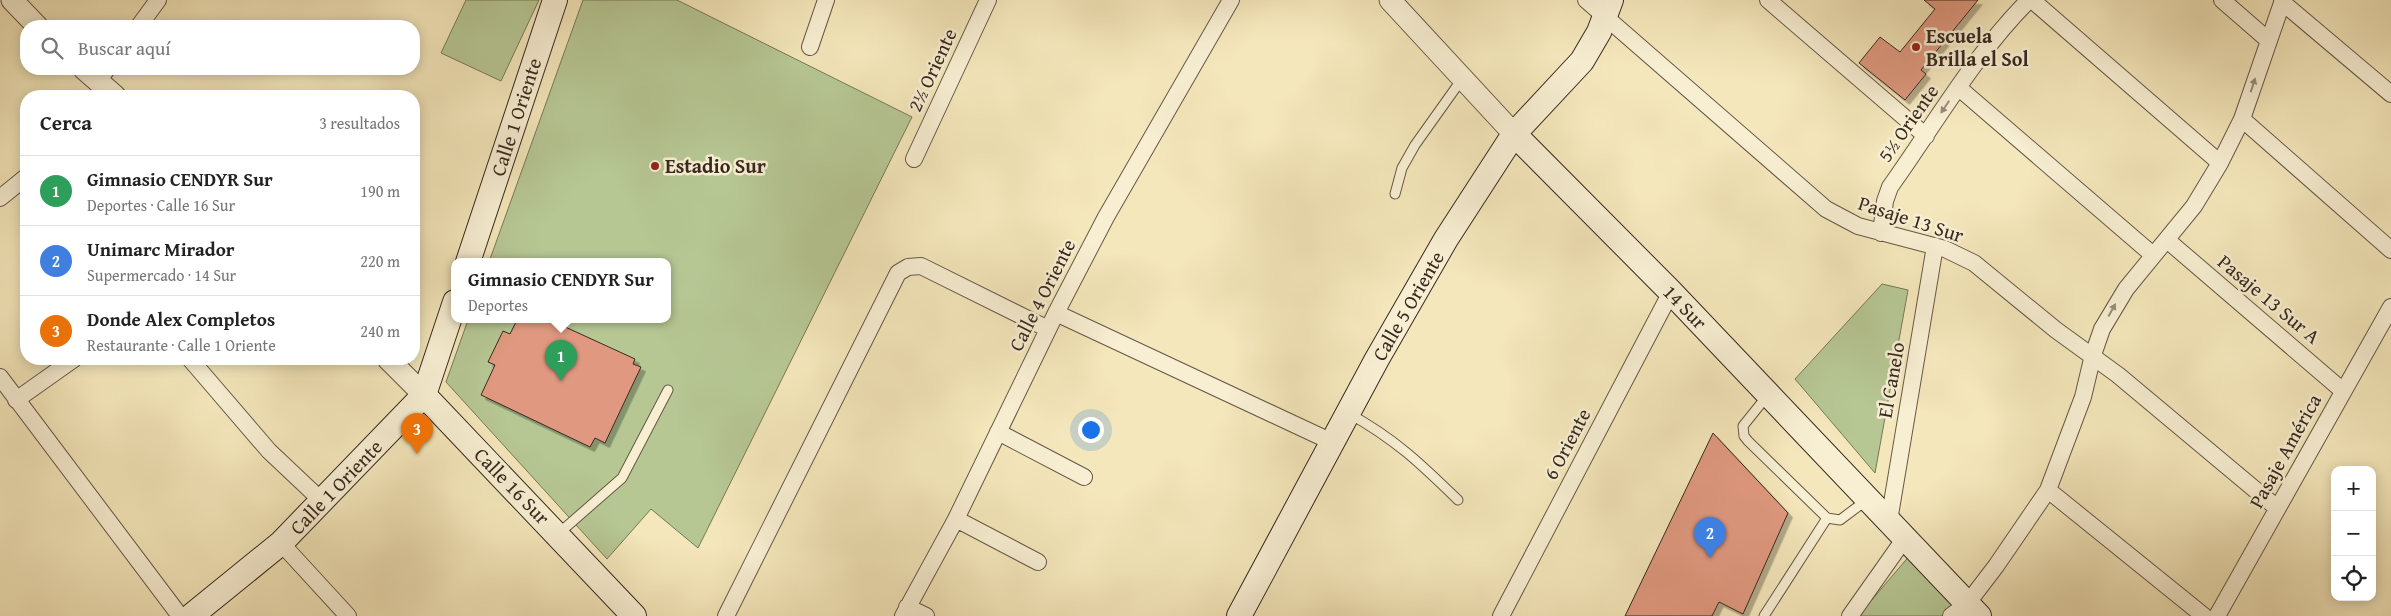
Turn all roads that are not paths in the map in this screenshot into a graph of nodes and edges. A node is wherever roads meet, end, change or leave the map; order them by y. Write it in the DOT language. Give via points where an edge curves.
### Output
graph roads {
  1 [pos="12,0"];
  2 [pos="158,0"];
  3 [pos="554,0"];
  4 [pos="826,0"];
  5 [pos="988,0"];
  6 [pos="1231,0"];
  7 [pos="1390,0"];
  8 [pos="1586,0"];
  9 [pos="1768,0"];
  10 [pos="2030,0"];
  11 [pos="2222,0"];
  12 [pos="2282,1"];
  13 [pos="1608,8"];
  14 [pos="31,20"];
  15 [pos="143,20"];
  16 [pos="2268,40"];
  17 [pos="810,47"];
  18 [pos="98,75"];
  19 [pos="1462,78"];
  20 [pos="1958,88"];
  21 [pos="110,90"];
  22 [pos="2391,94"];
  23 [pos="2242,118"];
  24 [pos="1514,134"];
  25 [pos="1926,136"];
  26 [pos="914,158"];
  27 [pos="2220,163"];
  28 [pos="20,182"];
  29 [pos="1395,194"];
  30 [pos="0,198"];
  31 [pos="1881,233"];
  32 [pos="2167,240"];
  33 [pos="1935,246"];
  34 [pos="2391,250"];
  35 [pos="2153,255"];
  36 [pos="469,258"];
  37 [pos="1671,292"];
  38 [pos="2391,307"];
  39 [pos="1056,313"];
  40 [pos="451,314"];
  41 [pos="1048,328"];
  42 [pos="2093,355"];
  43 [pos="66,365"];
  44 [pos="195,365"];
  45 [pos="394,365"];
  46 [pos="0,377"];
  47 [pos="668,390"];
  48 [pos="2343,391"];
  49 [pos="1768,394"];
  50 [pos="424,395"];
  51 [pos="16,400"];
  52 [pos="1348,413"];
  53 [pos="998,432"];
  54 [pos="1332,442"];
  55 [pos="1084,477"];
  56 [pos="2048,490"];
  57 [pos="1868,499"];
  58 [pos="322,500"];
  59 [pos="1458,500"];
  60 [pos="2277,508"];
  61 [pos="1827,518"];
  62 [pos="956,519"];
  63 [pos="1888,521"];
  64 [pos="558,534"];
  65 [pos="1905,538"];
  66 [pos="281,543"];
  67 [pos="1038,562"];
  68 [pos="905,612"];
  69 [pos="1966,612"];
  70 [pos="180,616"];
  71 [pos="191,616"];
  72 [pos="348,616"];
  73 [pos="634,616"];
  74 [pos="726,616"];
  75 [pos="926,616"];
  76 [pos="1238,616"];
  77 [pos="1501,616"];
  78 [pos="1764,616"];
  79 [pos="1850,616"];
  80 [pos="2204,616"];
  81 [pos="2217,616"];
  1 -- 14 [label="street"];
  2 -- 15 [label="street"];
  3 -- 36 [label="main road, Calle 1 Oriente"];
  4 -- 17 [label="street"];
  5 -- 26 [label="street, 2½ Oriente"];
  6 -- 39 [label="street, Calle 4 Oriente" via="1106,217"];
  7 -- 19 [label="street, 14 Sur"];
  8 -- 13 [label="street, Pasaje 13 Sur"];
  9 -- 25 [label="street"];
  10 -- 20 [label="street, 5½ Oriente" via="1988,46"];
  10 -- 27 [label="street"];
  11 -- 16 [label="street"];
  12 -- 16 [label="street"];
  12 -- 22 [label="street"];
  13 -- 24 [label="main road, Calle 5 Oriente" via="1596,39 1582,61"];
  13 -- 31 [label="street, Pasaje 13 Sur" via="1826,209 1848,222"];
  23 -- 16 [label="street, one-way"];
  18 -- 21 [label="street"];
  19 -- 24 [label="street, 14 Sur"];
  19 -- 29 [label="lane" via="1415,145 1402,168"];
  20 -- 25 [label="street, 5½ Oriente, one-way"];
  20 -- 35 [label="street"];
  23 -- 27 [label="street"];
  23 -- 34 [label="street"];
  24 -- 37 [label="main road, 14 Sur"];
  24 -- 52 [label="main road, Calle 5 Oriente" via="1446,240"];
  25 -- 31 [label="street, 5½ Oriente" via="1890,186"];
  27 -- 32 [label="street" via="2194,206"];
  28 -- 30 [label="street"];
  31 -- 33 [label="street, Pasaje 13 Sur"];
  32 -- 35 [label="street"];
  32 -- 48 [label="street, Pasaje 13 Sur A"];
  33 -- 42 [label="street, Pasaje 13 Sur" via="1987,272 2056,330"];
  33 -- 63 [label="street, El Canelo"];
  42 -- 35 [label="street, one-way" via="2117,302"];
  37 -- 49 [label="main road, 14 Sur"];
  37 -- 77 [label="street, 6 Oriente"];
  38 -- 48 [label="street, Pasaje América"];
  39 -- 41 [label="street, Calle 4 Oriente"];
  39 -- 54 [label="street"];
  40 -- 50 [label="main road, Calle 1 Oriente"];
  41 -- 53 [label="street, Calle 4 Oriente"];
  41 -- 74 [label="street" via="927,268 914,266 902,269"];
  42 -- 56 [label="street" via="2083,397"];
  42 -- 60 [label="street, Pasaje 13 Sur"];
  43 -- 51 [label="street"];
  44 -- 58 [label="street" via="269,451"];
  45 -- 50 [label="street, Calle 16 Sur"];
  46 -- 51 [label="street"];
  47 -- 64 [label="lane" via="622,478"];
  48 -- 60 [label="street, Pasaje América"];
  49 -- 57 [label="main road, 14 Sur"];
  49 -- 61 [label="lane" via="1746,420 1744,436"];
  50 -- 58 [label="main road, Calle 1 Oriente"];
  50 -- 64 [label="main road, Calle 16 Sur"];
  51 -- 70 [label="street"];
  52 -- 54 [label="main road, Calle 5 Oriente"];
  52 -- 59 [label="lane" via="1400,445"];
  53 -- 55 [label="street"];
  53 -- 62 [label="street, Calle 4 Oriente"];
  54 -- 76 [label="main road, Calle 5 Oriente"];
  56 -- 69 [label="street"];
  56 -- 80 [label="street"];
  57 -- 61 [label="lane" via="1840,520"];
  57 -- 63 [label="main road, 14 Sur"];
  58 -- 66 [label="main road, Calle 1 Oriente"];
  60 -- 81 [label="street, Pasaje América"];
  61 -- 78 [label="lane"];
  62 -- 67 [label="street"];
  62 -- 68 [label="street, Calle 4 Oriente"];
  63 -- 65 [label="main road, 14 Sur"];
  64 -- 73 [label="main road, Calle 16 Sur"];
  65 -- 69 [label="main road, 14 Sur"];
  65 -- 79 [label="street"];
  66 -- 71 [label="main road, Calle 1 Oriente"];
  66 -- 72 [label="street"];
  68 -- 75 [label="street"];
}
